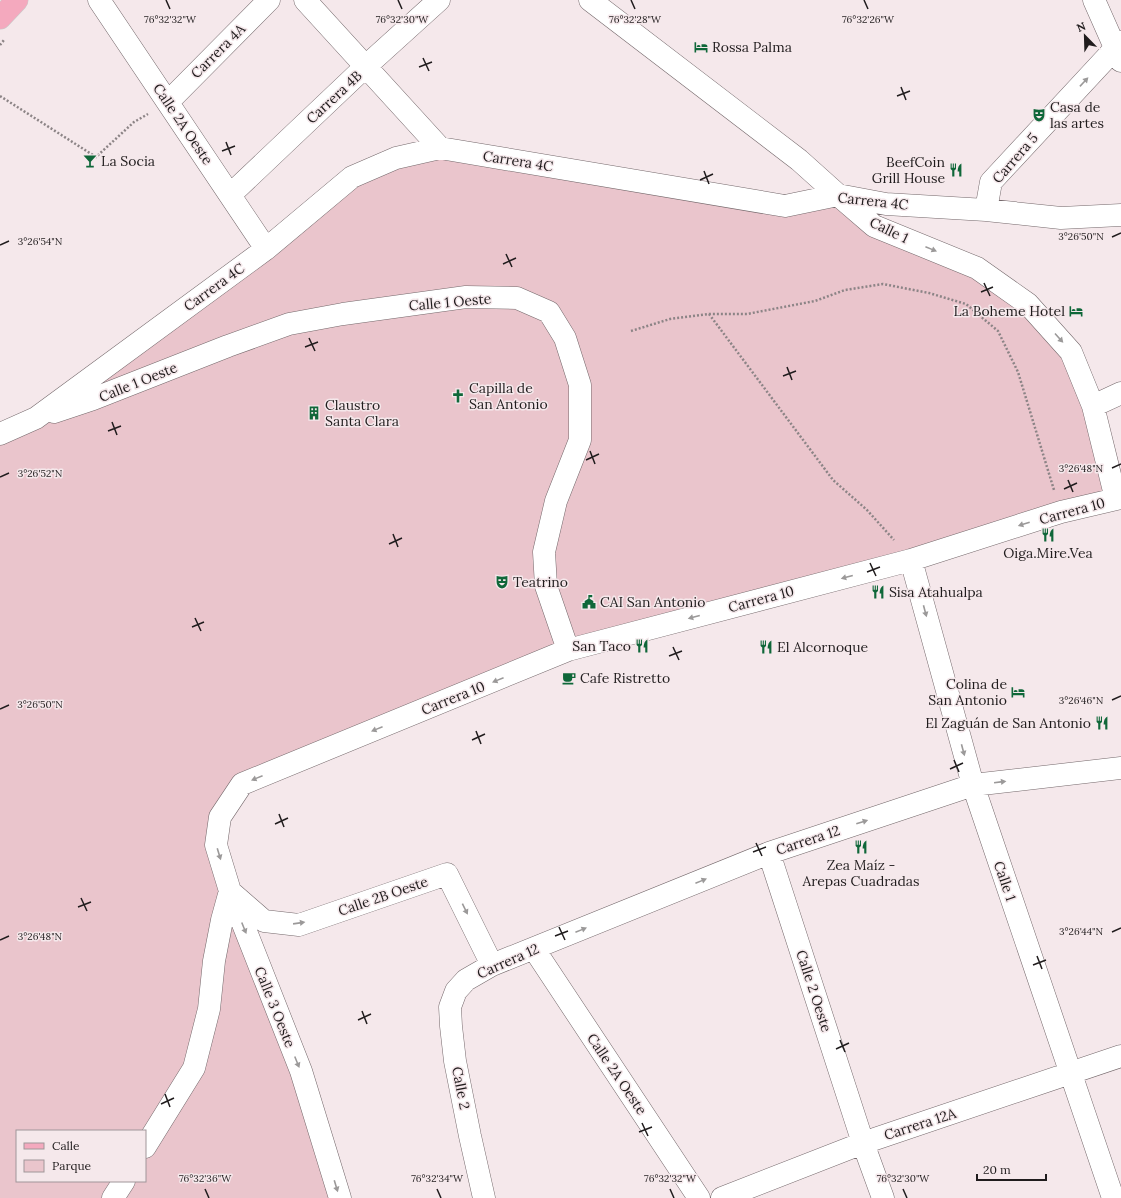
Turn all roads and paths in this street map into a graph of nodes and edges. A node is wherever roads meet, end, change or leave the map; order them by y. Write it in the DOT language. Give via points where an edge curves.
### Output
graph roads {
  1 [pos="17,0"];
  2 [pos="99,0"];
  3 [pos="269,0"];
  4 [pos="305,0"];
  5 [pos="439,0"];
  6 [pos="590,0"];
  7 [pos="1094,0"];
  8 [pos="0,18"];
  9 [pos="1119,51"];
  10 [pos="365,67"];
  11 [pos="0,96"];
  12 [pos="168,102"];
  13 [pos="440,148"];
  14 [pos="230,195"];
  15 [pos="838,196"];
  16 [pos="986,210"];
  17 [pos="1121,215"];
  18 [pos="266,249"];
  19 [pos="709,314"];
  20 [pos="631,331"];
  21 [pos="1121,393"];
  22 [pos="1093,406"];
  23 [pos="36,418"];
  24 [pos="0,434"];
  25 [pos="1118,498"];
  26 [pos="1061,512"];
  27 [pos="911,560"];
  28 [pos="568,650"];
  29 [pos="1121,768"];
  30 [pos="973,785"];
  31 [pos="220,817"];
  32 [pos="769,853"];
  33 [pos="230,891"];
  34 [pos="534,949"];
  35 [pos="492,965"];
  36 [pos="466,980"];
  37 [pos="1121,1056"];
  38 [pos="1070,1074"];
  39 [pos="863,1143"];
  40 [pos="146,1145"];
  41 [pos="123,1182"];
  42 [pos="113,1198"];
  43 [pos="340,1198"];
  44 [pos="484,1198"];
  45 [pos="699,1198"];
  46 [pos="722,1198"];
  47 [pos="883,1198"];
  48 [pos="1114,1198"];
  1 -- 8 [label="main road"];
  2 -- 12 [label="street, Calle 2A Oeste"];
  3 -- 12 [label="street, Carrera 4A"];
  4 -- 10 [label="street"];
  5 -- 10 [label="street, Carrera 4B"];
  6 -- 15 [label="street, Calle 1" via="799,160"];
  7 -- 9 [label="street"];
  16 -- 9 [label="street, Carrera 5, one-way" via="991,182"];
  10 -- 13 [label="street"];
  10 -- 14 [label="street, Carrera 4B"];
  11 -- 12 [label="path" via="96,157 134,122"];
  12 -- 14 [label="street, Calle 2A Oeste"];
  13 -- 15 [label="street, Carrera 4C" via="785,206"];
  13 -- 18 [label="street, Carrera 4C" via="396,158 352,177"];
  14 -- 18 [label="street, Calle 2A Oeste"];
  15 -- 16 [label="street, Carrera 4C" via="886,204"];
  15 -- 22 [label="street, Calle 1, one-way" via="874,226 977,268 1028,304 1071,352"];
  16 -- 17 [label="street, Carrera 4C" via="1061,218"];
  18 -- 23 [label="street, Carrera 4C"];
  19 -- 20 [label="path" via="670,319"];
  19 -- 26 [label="path" via="747,314 814,301 845,290 883,284 929,293 966,304 998,331 1018,372"];
  19 -- 27 [label="path" via="833,480 867,510"];
  21 -- 22 [label="street"];
  22 -- 25 [label="street, Calle 1"];
  23 -- 24 [label="street, Carrera 4C"];
  23 -- 28 [label="street, Calle 1 Oeste" via="93,399 289,324 466,297 517,298 549,312 564,338 580,385 580,440 556,501 544,552 546,586"];
  25 -- 26 [label="street, Carrera 10"];
  26 -- 27 [label="street, Carrera 10, one-way"];
  27 -- 28 [label="street, Carrera 10, one-way"];
  27 -- 30 [label="street, Calle 1, one-way"];
  28 -- 31 [label="street, Carrera 10, one-way" via="242,784"];
  30 -- 29 [label="street, Carrera 12, one-way"];
  32 -- 30 [label="street, Carrera 12, one-way"];
  30 -- 38 [label="street, Calle 1"];
  31 -- 33 [label="street, Calle 3 Oeste, one-way" via="216,845"];
  34 -- 32 [label="street, Carrera 12, one-way"];
  32 -- 39 [label="street, Calle 2 Oeste"];
  33 -- 35 [label="street, Calle 2B Oeste, one-way" via="264,921 298,925 447,874"];
  33 -- 40 [label="street" via="222,920 208,1009 194,1068"];
  33 -- 43 [label="street, Calle 3 Oeste, one-way" via="301,1071"];
  34 -- 35 [label="street, Carrera 12"];
  34 -- 45 [label="street, Calle 2A Oeste"];
  35 -- 36 [label="street, Carrera 12"];
  36 -- 44 [label="street, Calle 2" via="456,991 450,1007 451,1026 458,1076"];
  37 -- 38 [label="street, Carrera 12A"];
  38 -- 39 [label="street, Carrera 12A"];
  38 -- 48 [label="street, Calle 1"];
  39 -- 46 [label="street, Carrera 12A"];
  39 -- 47 [label="street, Calle 2 Oeste"];
  41 -- 42 [label="street"];
}
